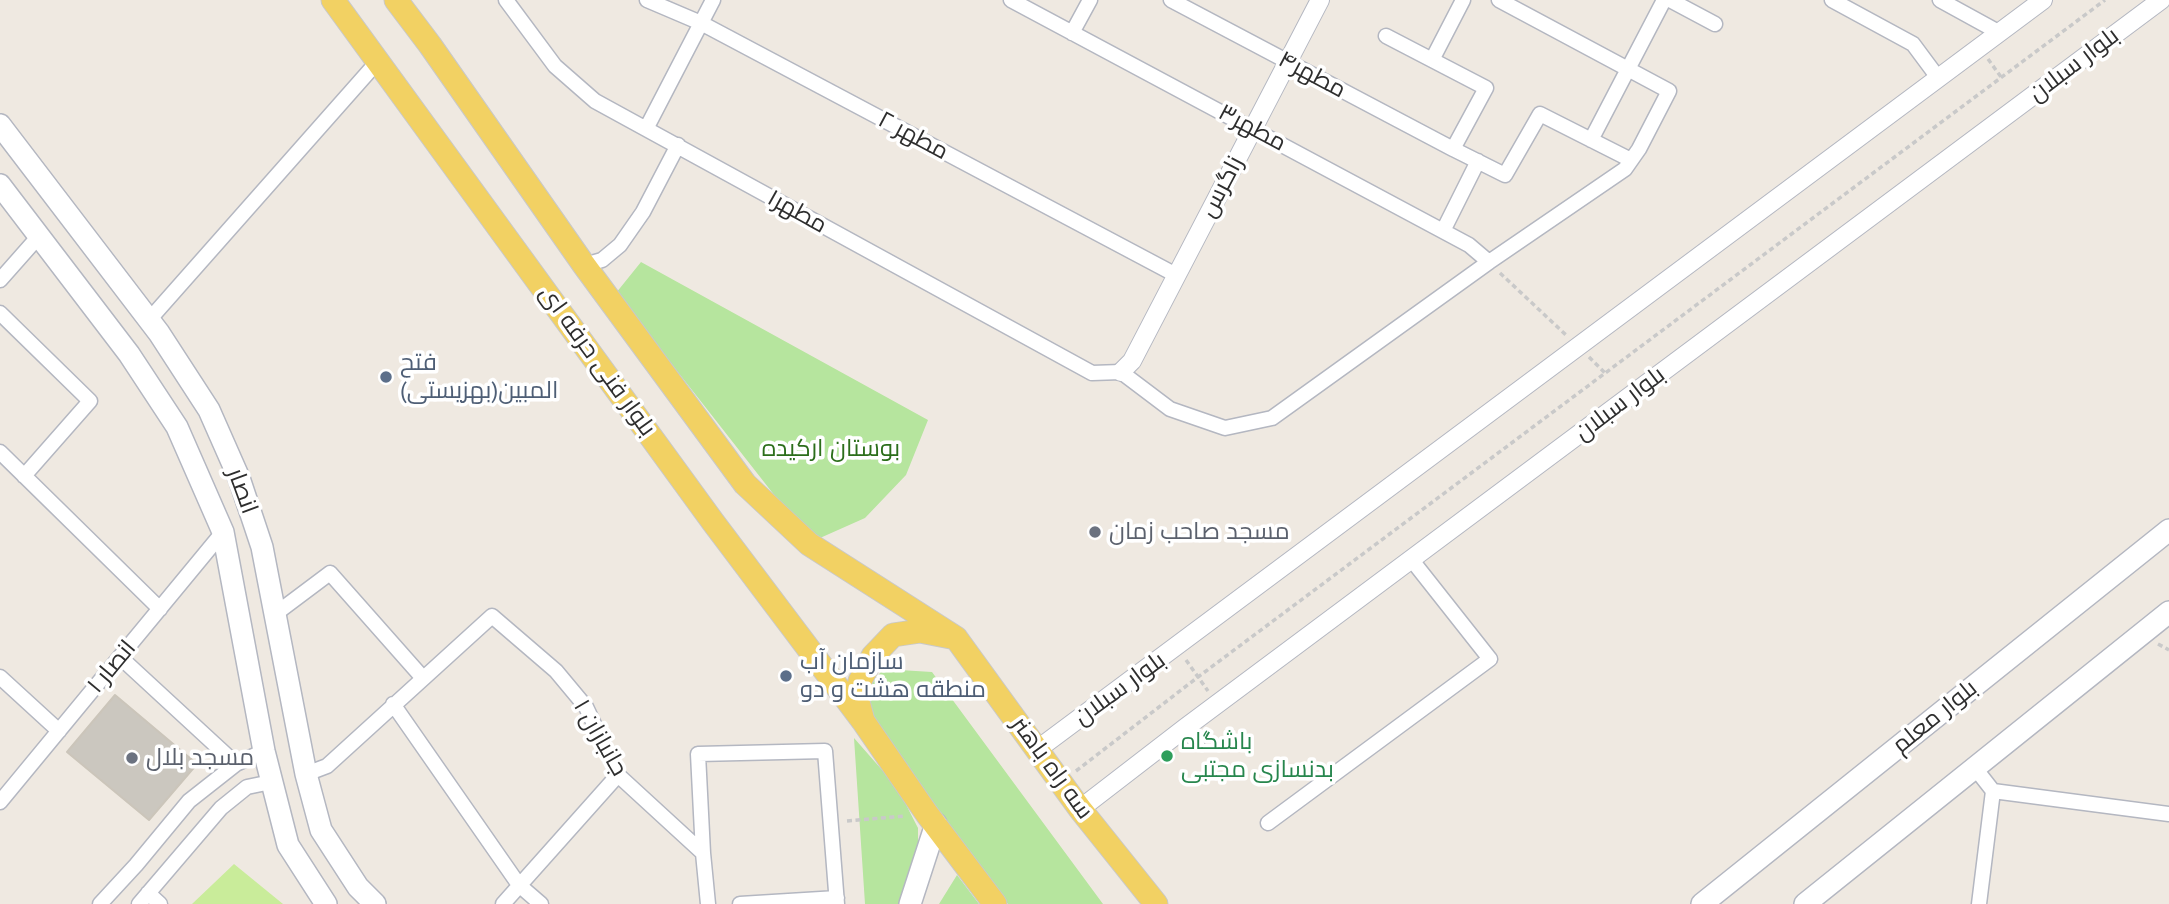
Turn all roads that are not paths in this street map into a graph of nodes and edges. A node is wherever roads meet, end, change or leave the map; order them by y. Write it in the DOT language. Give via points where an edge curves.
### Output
graph roads {
  1 [pos="333,0"];
  2 [pos="396,0"];
  3 [pos="506,0"];
  4 [pos="647,0"];
  5 [pos="713,0"];
  6 [pos="1011,0"];
  7 [pos="1090,0"];
  8 [pos="1171,0"];
  9 [pos="1320,0"];
  10 [pos="1463,0"];
  11 [pos="1499,0"];
  12 [pos="1667,0"];
  13 [pos="1832,0"];
  14 [pos="1940,0"];
  15 [pos="2043,0"];
  16 [pos="2161,0"];
  17 [pos="701,23"];
  18 [pos="1714,24"];
  19 [pos="1072,33"];
  20 [pos="2000,33"];
  21 [pos="1386,36"];
  22 [pos="379,60"];
  23 [pos="1432,60"];
  24 [pos="1287,62"];
  25 [pos="1629,69"];
  26 [pos="1939,79"];
  27 [pos="0,125"];
  28 [pos="646,129"];
  29 [pos="1252,129"];
  30 [pos="1591,140"];
  31 [pos="678,145"];
  32 [pos="1453,149"];
  33 [pos="1631,160"];
  34 [pos="1478,161"];
  35 [pos="0,185"];
  36 [pos="1443,231"];
  37 [pos="39,236"];
  38 [pos="1489,262"];
  39 [pos="584,265"];
  40 [pos="1176,275"];
  41 [pos="0,280"];
  42 [pos="0,313"];
  43 [pos="149,320"];
  44 [pos="1121,372"];
  45 [pos="0,453"];
  46 [pos="24,476"];
  47 [pos="2169,530"];
  48 [pos="223,532"];
  49 [pos="1411,559"];
  50 [pos="160,609"];
  51 [pos="2169,612"];
  52 [pos="274,615"];
  53 [pos="956,638"];
  54 [pos="120,657"];
  55 [pos="0,677"];
  56 [pos="422,677"];
  57 [pos="393,704"];
  58 [pos="863,721"];
  59 [pos="1185,728"];
  60 [pos="59,731"];
  61 [pos="299,738"];
  62 [pos="1197,743"];
  63 [pos="1038,749"];
  64 [pos="264,751"];
  65 [pos="236,764"];
  66 [pos="1975,768"];
  67 [pos="306,774"];
  68 [pos="618,775"];
  69 [pos="271,782"];
  70 [pos="1993,791"];
  71 [pos="0,802"];
  72 [pos="1080,809"];
  73 [pos="2169,814"];
  74 [pos="932,819"];
  75 [pos="1268,823"];
  76 [pos="703,853"];
  77 [pos="519,885"];
  78 [pos="143,899"];
  79 [pos="837,901"];
  80 [pos="100,904"];
  81 [pos="160,904"];
  82 [pos="326,904"];
  83 [pos="375,904"];
  84 [pos="503,904"];
  85 [pos="541,904"];
  86 [pos="708,904"];
  87 [pos="740,904"];
  88 [pos="910,904"];
  89 [pos="995,904"];
  90 [pos="1156,904"];
  91 [pos="1702,904"];
  92 [pos="1805,904"];
  93 [pos="1979,904"];
  1 -- 22 [label="main road, بلوار فنی حرفه ای"];
  2 -- 39 [label="main road, بلوار فنی حرفه ای"];
  3 -- 28 [label="street, مطهر۱" via="555,66 596,101"];
  4 -- 17 [label="street, مطهر ۲"];
  5 -- 17 [label="street"];
  6 -- 19 [label="street, مطهر۳"];
  7 -- 19 [label="street"];
  8 -- 24 [label="street, مطهر۴"];
  9 -- 24 [label="street, زاگرس"];
  10 -- 23 [label="street"];
  11 -- 25 [label="street"];
  12 -- 18 [label="street"];
  12 -- 25 [label="street"];
  13 -- 26 [label="street" via="1913,44"];
  14 -- 20 [label="street"];
  15 -- 20 [label="street, بلوار سبلان"];
  16 -- 49 [label="street, بلوار سبلان"];
  17 -- 28 [label="street"];
  17 -- 40 [label="street, مطهر ۲"];
  19 -- 29 [label="street, مطهر۳"];
  20 -- 26 [label="street, بلوار سبلان"];
  21 -- 23 [label="street"];
  22 -- 43 [label="street"];
  22 -- 58 [label="main road, بلوار فنی حرفه ای"];
  23 -- 32 [label="street" via="1486,88"];
  24 -- 29 [label="street, زاگرس"];
  24 -- 32 [label="street, مطهر۴"];
  25 -- 30 [label="street"];
  25 -- 33 [label="street" via="1669,91"];
  26 -- 63 [label="street, بلوار سبلان"];
  27 -- 43 [label="main road, انصار"];
  28 -- 31 [label="street, مطهر۱"];
  29 -- 36 [label="street, مطهر۳"];
  29 -- 40 [label="street, زاگرس"];
  30 -- 33 [label="street"];
  30 -- 34 [label="street, مطهر۴" via="1539,114 1505,174"];
  31 -- 39 [label="street" via="620,246 602,260"];
  31 -- 44 [label="street, مطهر۱" via="1092,373"];
  32 -- 34 [label="street, مطهر۴"];
  33 -- 38 [label="street" via="1625,169"];
  34 -- 36 [label="street"];
  35 -- 37 [label="main road, انصار"];
  36 -- 38 [label="street, مطهر۳"];
  37 -- 41 [label="street"];
  37 -- 48 [label="main road, انصار" via="129,354 177,427"];
  38 -- 44 [label="street" via="1272,418 1225,428 1170,409"];
  39 -- 53 [label="main road, بلوار فنی حرفه ای" via="745,484 810,544"];
  40 -- 44 [label="street, زاگرس" via="1132,360"];
  42 -- 46 [label="street" via="90,401"];
  43 -- 52 [label="main road, انصار" via="209,410 239,478 262,547"];
  45 -- 46 [label="street"];
  46 -- 50 [label="street"];
  47 -- 91 [label="main road, بلوار معلم"];
  48 -- 50 [label="street, انصار ۱"];
  48 -- 64 [label="main road, انصار"];
  49 -- 59 [label="street, بلوار سبلان"];
  49 -- 75 [label="street" via="1490,659"];
  50 -- 54 [label="street, انصار ۱"];
  51 -- 66 [label="main road"];
  52 -- 56 [label="street" via="330,573"];
  52 -- 61 [label="main road, انصار"];
  53 -- 58 [label="main road" via="920,631 893,635 873,656 860,681 857,698"];
  53 -- 63 [label="main road, سه راه باهنر"];
  54 -- 60 [label="street, انصار ۱"];
  54 -- 65 [label="street"];
  55 -- 60 [label="street"];
  56 -- 57 [label="street"];
  56 -- 68 [label="street, جانبازان ۱" via="492,616 556,671 586,707"];
  57 -- 67 [label="street" via="327,766"];
  57 -- 77 [label="street"];
  58 -- 74 [label="main road"];
  59 -- 62 [label="street"];
  59 -- 72 [label="street, بلوار سبلان"];
  60 -- 71 [label="street, انصار ۱"];
  61 -- 64 [label="main road"];
  61 -- 67 [label="main road, انصار"];
  63 -- 72 [label="main road, سه راه باهنر"];
  64 -- 65 [label="street"];
  64 -- 69 [label="main road, انصار"];
  65 -- 80 [label="street" via="189,801"];
  66 -- 70 [label="street"];
  66 -- 92 [label="main road"];
  67 -- 69 [label="main road"];
  67 -- 83 [label="main road, انصار" via="321,830 358,887"];
  68 -- 76 [label="street, جانبازان ۱"];
  68 -- 77 [label="street"];
  69 -- 78 [label="street" via="247,788 221,808"];
  69 -- 82 [label="main road, انصار" via="288,845"];
  70 -- 73 [label="street"];
  70 -- 93 [label="street"];
  72 -- 90 [label="main road, سه راه باهنر"];
  74 -- 88 [label="main road"];
  74 -- 89 [label="main road"];
  76 -- 79 [label="street" via="698,754 825,751"];
  76 -- 86 [label="street"];
  77 -- 84 [label="street"];
  77 -- 85 [label="street"];
  78 -- 81 [label="street"];
  79 -- 87 [label="street"];
}
